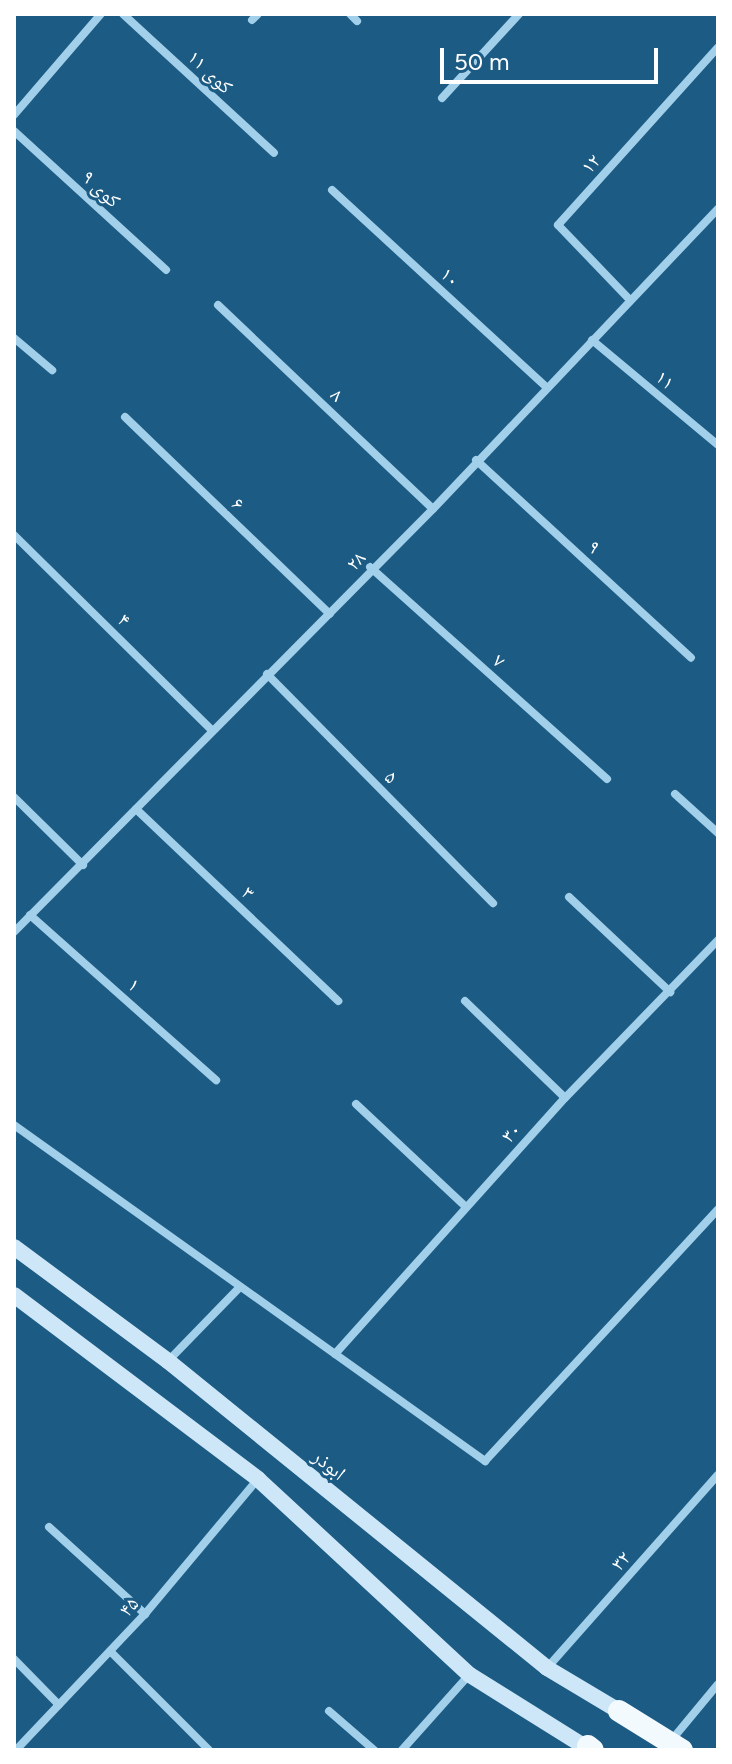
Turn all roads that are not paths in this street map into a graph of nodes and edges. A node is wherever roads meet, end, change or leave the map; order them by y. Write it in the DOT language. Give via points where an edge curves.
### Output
graph roads {
  1 [pos="101,14"];
  2 [pos="123,14"];
  3 [pos="519,14"];
  4 [pos="718,47"];
  5 [pos="442,98"];
  6 [pos="14,115"];
  7 [pos="14,131"];
  8 [pos="274,153"];
  9 [pos="332,190"];
  10 [pos="718,209"];
  11 [pos="166,270"];
  12 [pos="630,300"];
  13 [pos="218,305"];
  14 [pos="14,338"];
  15 [pos="592,340"];
  16 [pos="52,370"];
  17 [pos="547,388"];
  18 [pos="125,417"];
  19 [pos="718,445"];
  20 [pos="476,460"];
  21 [pos="433,509"];
  22 [pos="14,535"];
  23 [pos="370,567"];
  24 [pos="330,614"];
  25 [pos="691,658"];
  26 [pos="267,674"];
  27 [pos="211,729"];
  28 [pos="607,779"];
  29 [pos="675,794"];
  30 [pos="14,797"];
  31 [pos="136,809"];
  32 [pos="718,833"];
  33 [pos="83,865"];
  34 [pos="569,897"];
  35 [pos="493,903"];
  36 [pos="30,915"];
  37 [pos="14,932"];
  38 [pos="718,940"];
  39 [pos="670,992"];
  40 [pos="338,1001"];
  41 [pos="465,1001"];
  42 [pos="216,1080"];
  43 [pos="565,1098"];
  44 [pos="356,1104"];
  45 [pos="14,1125"];
  46 [pos="465,1206"];
  47 [pos="718,1209"];
  48 [pos="14,1247"];
  49 [pos="240,1287"];
  50 [pos="14,1295"];
  51 [pos="335,1354"];
  52 [pos="168,1361"];
  53 [pos="718,1475"];
  54 [pos="258,1479"];
  55 [pos="49,1527"];
  56 [pos="145,1614"];
  57 [pos="110,1651"];
  58 [pos="14,1659"];
  59 [pos="547,1668"];
  60 [pos="470,1675"];
  61 [pos="718,1684"];
  62 [pos="59,1705"];
  63 [pos="329,1711"];
  64 [pos="619,1711"];
  65 [pos="676,1746"];
  66 [pos="589,1749"];
  67 [pos="17,1750"];
  68 [pos="209,1750"];
  69 [pos="374,1750"];
  70 [pos="402,1750"];
  71 [pos="704,1750"];
  1 -- 6 [label="street"];
  2 -- 8 [label="street, کوی ۱۱"];
  3 -- 5 [label="street"];
  4 -- 12 [label="street, ۱۲" via="558,225"];
  7 -- 11 [label="street, کوی ۹"];
  9 -- 17 [label="street, ۱۰"];
  10 -- 12 [label="street, ۲۸"];
  12 -- 15 [label="street, ۲۸"];
  13 -- 21 [label="street, ۸"];
  14 -- 16 [label="street"];
  15 -- 17 [label="street, ۲۸"];
  15 -- 19 [label="street, ۱۱"];
  17 -- 20 [label="street, ۲۸"];
  18 -- 24 [label="street, ۶"];
  20 -- 21 [label="street, ۲۸"];
  20 -- 25 [label="street, ۹"];
  21 -- 23 [label="street, ۲۸"];
  22 -- 27 [label="street, ۴"];
  23 -- 24 [label="street, ۲۸"];
  23 -- 28 [label="street, ۷"];
  24 -- 26 [label="street, ۲۸"];
  26 -- 27 [label="street, ۲۸"];
  26 -- 35 [label="street, ۵"];
  27 -- 31 [label="street, ۲۸"];
  29 -- 32 [label="street"];
  30 -- 33 [label="street"];
  31 -- 33 [label="street, ۲۸"];
  31 -- 40 [label="street, ۳"];
  33 -- 36 [label="street, ۲۸"];
  34 -- 39 [label="street"];
  36 -- 37 [label="street, ۲۸"];
  36 -- 42 [label="street, ۱"];
  38 -- 39 [label="street, ۳۰"];
  39 -- 43 [label="street, ۳۰"];
  41 -- 43 [label="street"];
  43 -- 46 [label="street, ۳۰"];
  44 -- 46 [label="street"];
  45 -- 49 [label="street"];
  46 -- 51 [label="street, ۳۰"];
  47 -- 51 [label="street" via="485,1461"];
  48 -- 52 [label="main road, ابوذر"];
  49 -- 51 [label="street"];
  49 -- 52 [label="street"];
  50 -- 54 [label="main road"];
  52 -- 59 [label="main road, ابوذر"];
  53 -- 59 [label="street, ۳۲"];
  54 -- 56 [label="street, ۴۵"];
  54 -- 60 [label="main road"];
  55 -- 56 [label="street"];
  56 -- 57 [label="street, ۴۵"];
  57 -- 62 [label="street, ۴۵"];
  57 -- 68 [label="street"];
  58 -- 62 [label="street"];
  59 -- 64 [label="main road, ابوذر"];
  60 -- 66 [label="main road"];
  60 -- 70 [label="street"];
  61 -- 65 [label="street"];
  62 -- 67 [label="street, ۴۵"];
  63 -- 69 [label="street"];
  64 -- 65 [label="highway"];
  65 -- 71 [label="highway"];
}
